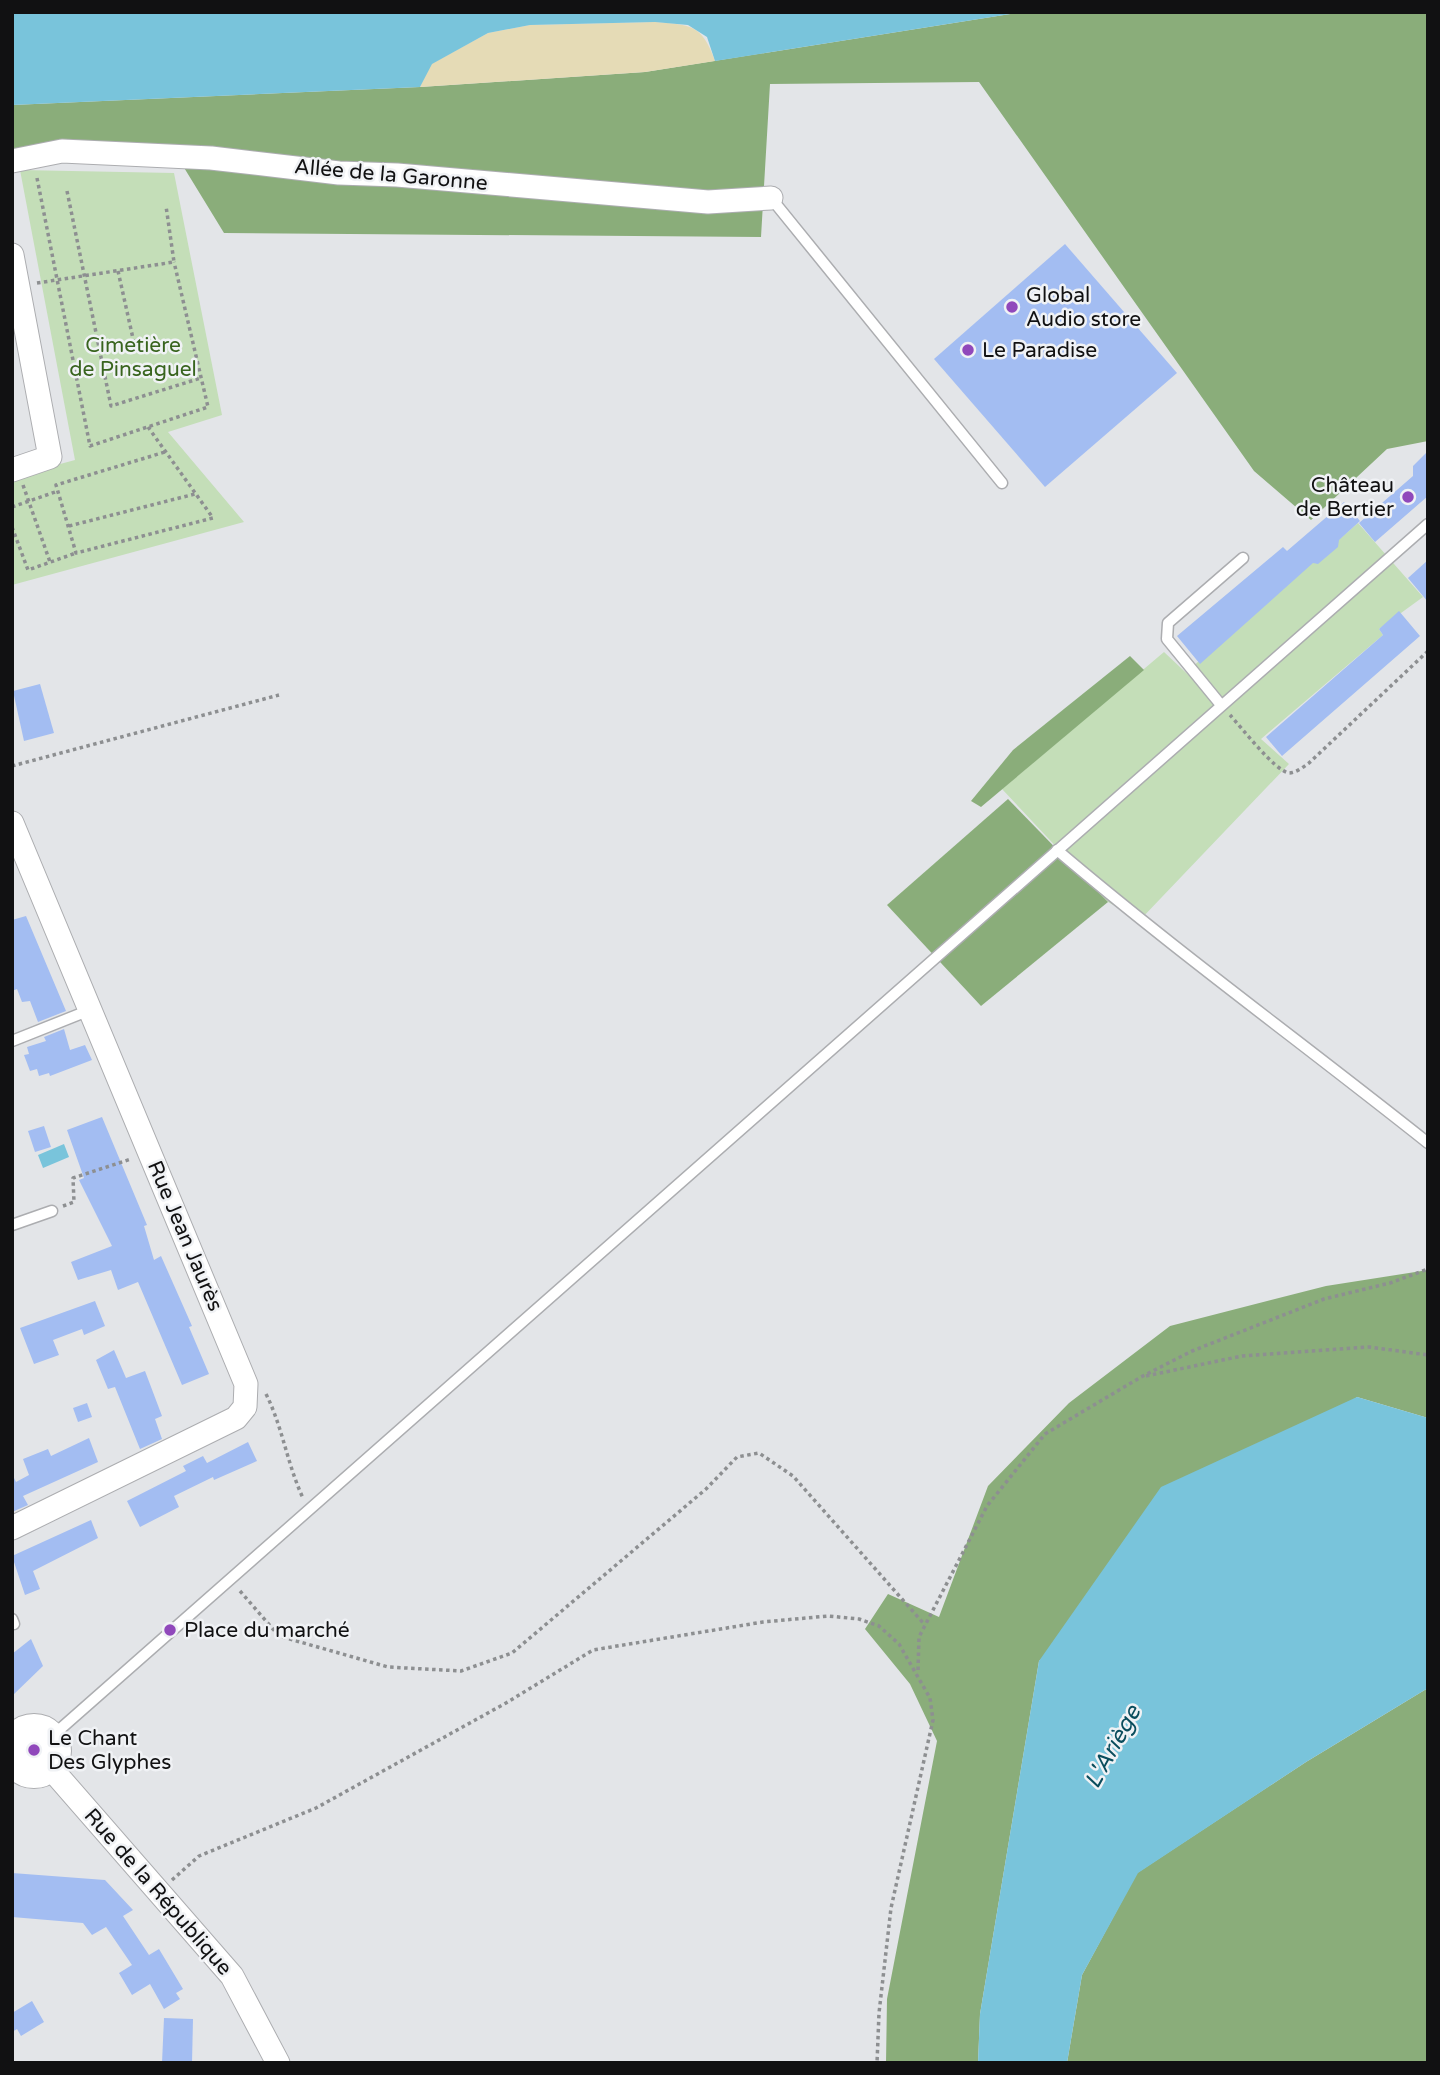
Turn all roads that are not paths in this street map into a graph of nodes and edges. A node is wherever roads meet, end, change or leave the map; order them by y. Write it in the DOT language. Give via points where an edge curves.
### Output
graph roads {
  1 [pos="12,161"];
  2 [pos="771,198"];
  3 [pos="12,255"];
  4 [pos="17,477"];
  5 [pos="1002,483"];
  6 [pos="1428,524"];
  7 [pos="1243,558"];
  8 [pos="1221,705"];
  9 [pos="12,823"];
  10 [pos="1057,850"];
  11 [pos="90,1010"];
  12 [pos="12,1041"];
  13 [pos="1428,1143"];
  14 [pos="52,1211"];
  15 [pos="12,1225"];
  16 [pos="12,1528"];
  17 [pos="15,1748"];
  18 [pos="49,1751"];
  19 [pos="278,2063"];
  1 -- 2 [label="street, Allée de la Garonne" via="62,151 211,158 339,173 708,202"];
  2 -- 5 [label="lane"];
  3 -- 4 [label="street" via="50,457"];
  6 -- 8 [label="lane"];
  7 -- 8 [label="lane" via="1168,623 1167,639"];
  8 -- 10 [label="lane"];
  9 -- 11 [label="street, Rue Jean Jaurès"];
  10 -- 13 [label="lane"];
  10 -- 18 [label="lane" via="229,1578"];
  11 -- 12 [label="lane"];
  11 -- 16 [label="street, Rue Jean Jaurès" via="246,1384 245,1407 236,1418"];
  14 -- 15 [label="lane"];
  17 -- 18 [label="main road" via="32,1772"];
  18 -- 19 [label="street, Rue de la République" via="232,1976"];
}
